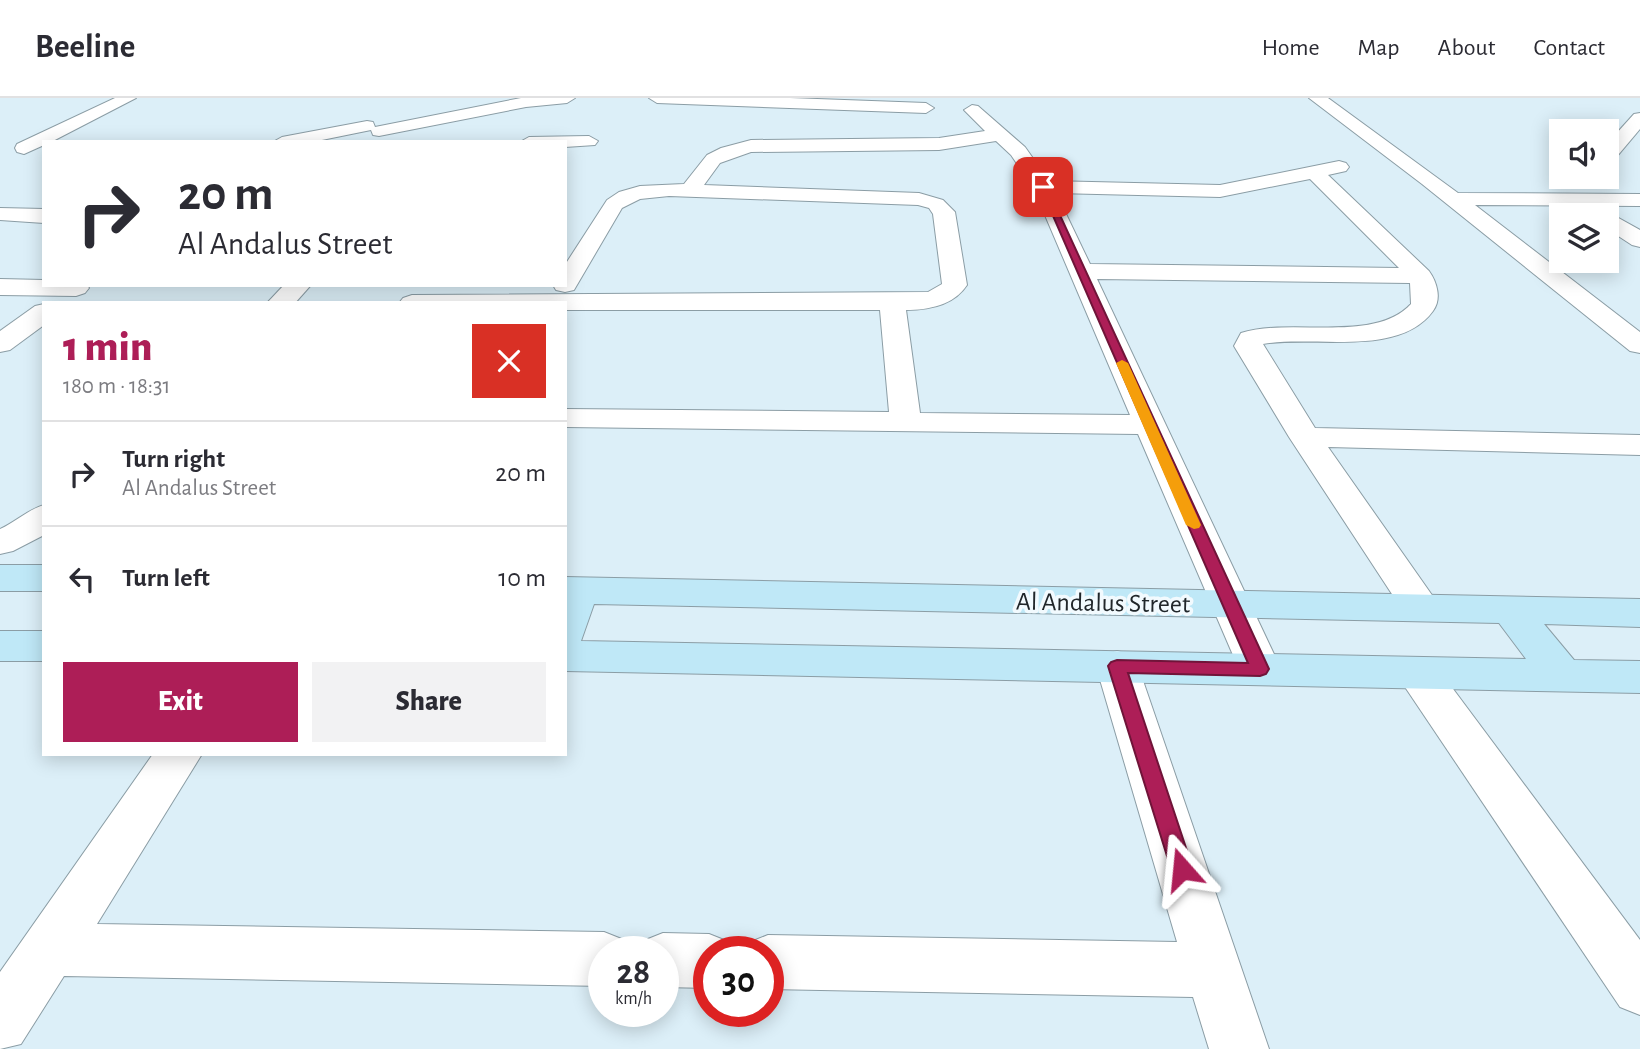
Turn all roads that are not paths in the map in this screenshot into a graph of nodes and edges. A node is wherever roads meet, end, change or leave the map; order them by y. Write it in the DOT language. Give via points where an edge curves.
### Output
graph roads {
  1 [pos="128,98"];
  2 [pos="566,98"];
  3 [pos="657,98"];
  4 [pos="1317,98"];
  5 [pos="348,107"];
  6 [pos="926,108"];
  7 [pos="972,110"];
  8 [pos="1640,118"];
  9 [pos="373,128"];
  10 [pos="1002,135"];
  11 [pos="295,140"];
  12 [pos="394,140"];
  13 [pos="567,141"];
  14 [pos="590,141"];
  15 [pos="42,148"];
  16 [pos="1619,154"];
  17 [pos="1619,178"];
  18 [pos="1043,187"];
  19 [pos="691,191"];
  20 [pos="1640,198"];
  21 [pos="1452,199"];
  22 [pos="1578,199"];
  23 [pos="1584,203"];
  24 [pos="0,214"];
  25 [pos="42,216"];
  26 [pos="1619,226"];
  27 [pos="1640,240"];
  28 [pos="1081,271"];
  29 [pos="1420,276"];
  30 [pos="567,282"];
  31 [pos="0,287"];
  32 [pos="297,287"];
  33 [pos="425,287"];
  34 [pos="562,290"];
  35 [pos="71,292"];
  36 [pos="282,301"];
  37 [pos="414,301"];
  38 [pos="435,301"];
  39 [pos="892,302"];
  40 [pos="42,313"];
  41 [pos="0,344"];
  42 [pos="1640,345"];
  43 [pos="567,418"];
  44 [pos="906,423"];
  45 [pos="1149,425"];
  46 [pos="1305,437"];
  47 [pos="1640,445"];
  48 [pos="42,518"];
  49 [pos="0,543"];
  50 [pos="0,578"];
  51 [pos="42,578"];
  52 [pos="571,590"];
  53 [pos="1229,604"];
  54 [pos="1421,608"];
  55 [pos="1510,610"];
  56 [pos="1640,613"];
  57 [pos="567,619"];
  58 [pos="0,646"];
  59 [pos="42,646"];
  60 [pos="567,656"];
  61 [pos="1117,666"];
  62 [pos="1260,669"];
  63 [pos="1418,673"];
  64 [pos="1563,676"];
  65 [pos="1640,677"];
  66 [pos="178,756"];
  67 [pos="51,949"];
  68 [pos="588,959"];
  69 [pos="784,962"];
  70 [pos="1214,970"];
  71 [pos="1640,987"];
  72 [pos="0,1023"];
  73 [pos="1239,1049"];
  1 -- 15 [label="street" via="15,149"];
  2 -- 9 [label="street"];
  3 -- 6 [label="street"];
  4 -- 21 [label="street"];
  5 -- 9 [label="street" via="354,118"];
  7 -- 10 [label="street"];
  8 -- 16 [label="street"];
  9 -- 11 [label="street"];
  9 -- 12 [label="street"];
  10 -- 18 [label="street"];
  10 -- 19 [label="street" via="939,144 751,146 711,158"];
  13 -- 14 [label="street"];
  17 -- 20 [label="street"];
  18 -- 28 [label="street"];
  18 -- 29 [label="street" via="1220,191 1327,170"];
  19 -- 30 [label="street" via="624,196 614,204"];
  19 -- 39 [label="street" via="919,199 936,204 944,212 955,285 934,299"];
  20 -- 22 [label="street"];
  21 -- 22 [label="street"];
  21 -- 42 [label="street"];
  22 -- 23 [label="street"];
  24 -- 25 [label="street"];
  26 -- 27 [label="street"];
  28 -- 29 [label="street"];
  28 -- 45 [label="street"];
  29 -- 46 [label="street" via="1426,292 1423,307 1411,321 1376,332 1251,339 1248,346"];
  31 -- 35 [label="street"];
  32 -- 36 [label="street"];
  33 -- 37 [label="street"];
  34 -- 38 [label="street"];
  34 -- 39 [label="street"];
  39 -- 44 [label="street"];
  40 -- 41 [label="street"];
  43 -- 44 [label="street"];
  44 -- 45 [label="street"];
  45 -- 53 [label="street"];
  46 -- 47 [label="street"];
  46 -- 54 [label="street"];
  48 -- 49 [label="street" via="27,531"];
  50 -- 51 [label="street"];
  52 -- 53 [label="street, Al Andalus Street"];
  52 -- 57 [label="street"];
  53 -- 54 [label="street, Al Andalus Street"];
  53 -- 62 [label="street"];
  54 -- 55 [label="street, Al Andalus Street"];
  55 -- 56 [label="street, Al Andalus Street"];
  55 -- 64 [label="street"];
  58 -- 59 [label="street"];
  60 -- 61 [label="street"];
  61 -- 62 [label="street"];
  61 -- 70 [label="street"];
  62 -- 63 [label="street"];
  63 -- 64 [label="street"];
  63 -- 71 [label="street"];
  64 -- 65 [label="street"];
  66 -- 67 [label="street"];
  67 -- 68 [label="street"];
  67 -- 72 [label="street"];
  69 -- 70 [label="street"];
  70 -- 73 [label="street"];
}
